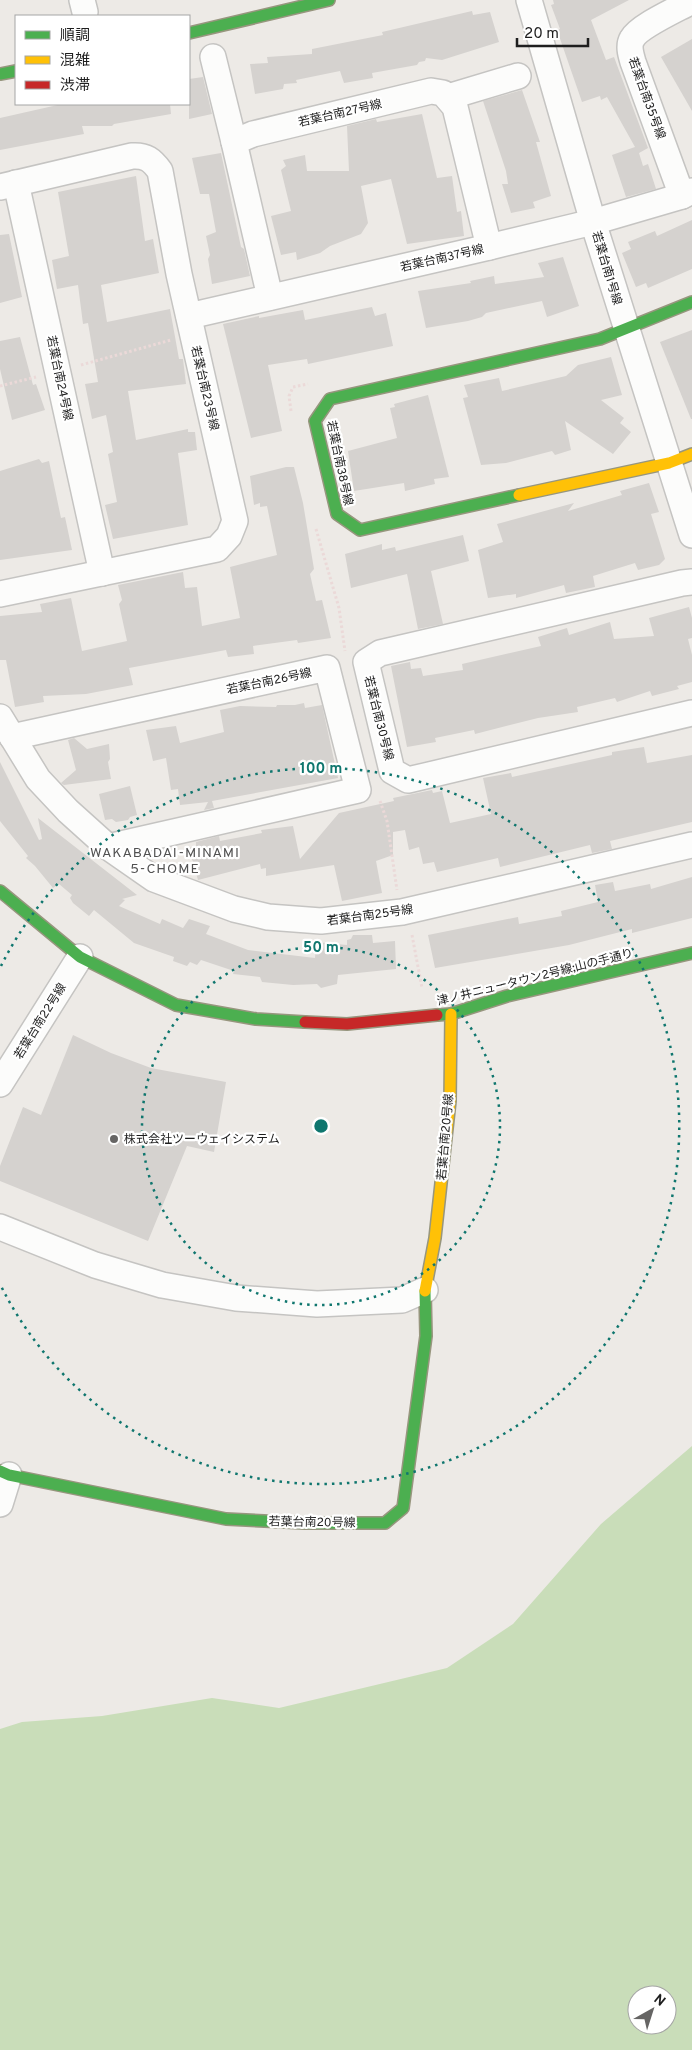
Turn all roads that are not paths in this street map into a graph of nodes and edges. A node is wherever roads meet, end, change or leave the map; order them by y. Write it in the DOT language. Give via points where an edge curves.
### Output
graph roads {
  1 [pos="329,0"];
  2 [pos="529,0"];
  3 [pos="692,2"];
  4 [pos="190,33"];
  5 [pos="213,57"];
  6 [pos="15,71"];
  7 [pos="0,74"];
  8 [pos="518,76"];
  9 [pos="448,97"];
  10 [pos="234,142"];
  11 [pos="8,185"];
  12 [pos="687,193"];
  13 [pos="593,222"];
  14 [pos="489,247"];
  15 [pos="270,297"];
  16 [pos="692,302"];
  17 [pos="184,327"];
  18 [pos="626,330"];
  19 [pos="692,454"];
  20 [pos="669,463"];
  21 [pos="692,535"];
  22 [pos="102,573"];
  23 [pos="692,582"];
  24 [pos="0,594"];
  25 [pos="692,713"];
  26 [pos="6,727"];
  27 [pos="692,845"];
  28 [pos="108,847"];
  29 [pos="0,891"];
  30 [pos="692,953"];
  31 [pos="80,957"];
  32 [pos="451,1014"];
  33 [pos="0,1084"];
  34 [pos="0,1227"];
  35 [pos="425,1290"];
  36 [pos="5,1473"];
  37 [pos="0,1504"];
  1 -- 4 [label="street"];
  2 -- 13 [label="street, 若葉台南1号線"];
  3 -- 12 [label="street, 若葉台南35号線" via="641,30 630,44 633,62"];
  5 -- 10 [label="street"];
  6 -- 7 [label="street"];
  8 -- 9 [label="street"];
  9 -- 10 [label="street, 若葉台南27号線" via="431,91 253,134"];
  9 -- 14 [label="street" via="455,107"];
  10 -- 15 [label="street"];
  11 -- 17 [label="street, 若葉台南23号線" via="132,156 149,158 160,171"];
  11 -- 22 [label="street, 若葉台南24号線" via="59,371"];
  12 -- 13 [label="street, 若葉台南37号線"];
  13 -- 14 [label="street, 若葉台南37号線"];
  13 -- 18 [label="street, 若葉台南1号線"];
  14 -- 15 [label="street, 若葉台南37号線"];
  15 -- 17 [label="street, 若葉台南37号線"];
  16 -- 18 [label="street, 若葉台南38号線"];
  17 -- 22 [label="street, 若葉台南23号線" via="235,521 229,536 218,549"];
  18 -- 20 [label="street, 若葉台南1号線"];
  18 -- 20 [label="street, 若葉台南38号線" via="600,339 330,398 315,421 337,514 360,530"];
  19 -- 20 [label="street, 若葉台南38号線"];
  20 -- 21 [label="street, 若葉台南1号線"];
  22 -- 24 [label="street, 若葉台南23号線"];
  23 -- 25 [label="street, 若葉台南30号線" via="380,653 366,662 392,770 408,780"];
  26 -- 28 [label="street, 若葉台南25号線" via="38,779"];
  26 -- 28 [label="street, 若葉台南26号線" via="327,668 358,790"];
  27 -- 28 [label="street, 若葉台南25号線" via="402,912 321,921 268,917 234,909 154,879"];
  29 -- 31 [label="street, 津ノ井ニュータウン2号線;山の手通り"];
  30 -- 32 [label="street, 津ノ井ニュータウン2号線;山の手通り" via="507,996"];
  31 -- 32 [label="street, 津ノ井ニュータウン2号線;山の手通り" via="176,1005 256,1019 347,1024"];
  31 -- 33 [label="street, 若葉台南22号線"];
  32 -- 35 [label="street, 若葉台南20号線" via="450,1101 435,1238"];
  34 -- 35 [label="street" via="95,1265 162,1285 236,1298 317,1304 402,1300"];
  35 -- 36 [label="street, 若葉台南20号線" via="426,1336 403,1508 385,1523 226,1519"];
  36 -- 37 [label="street"];
}
